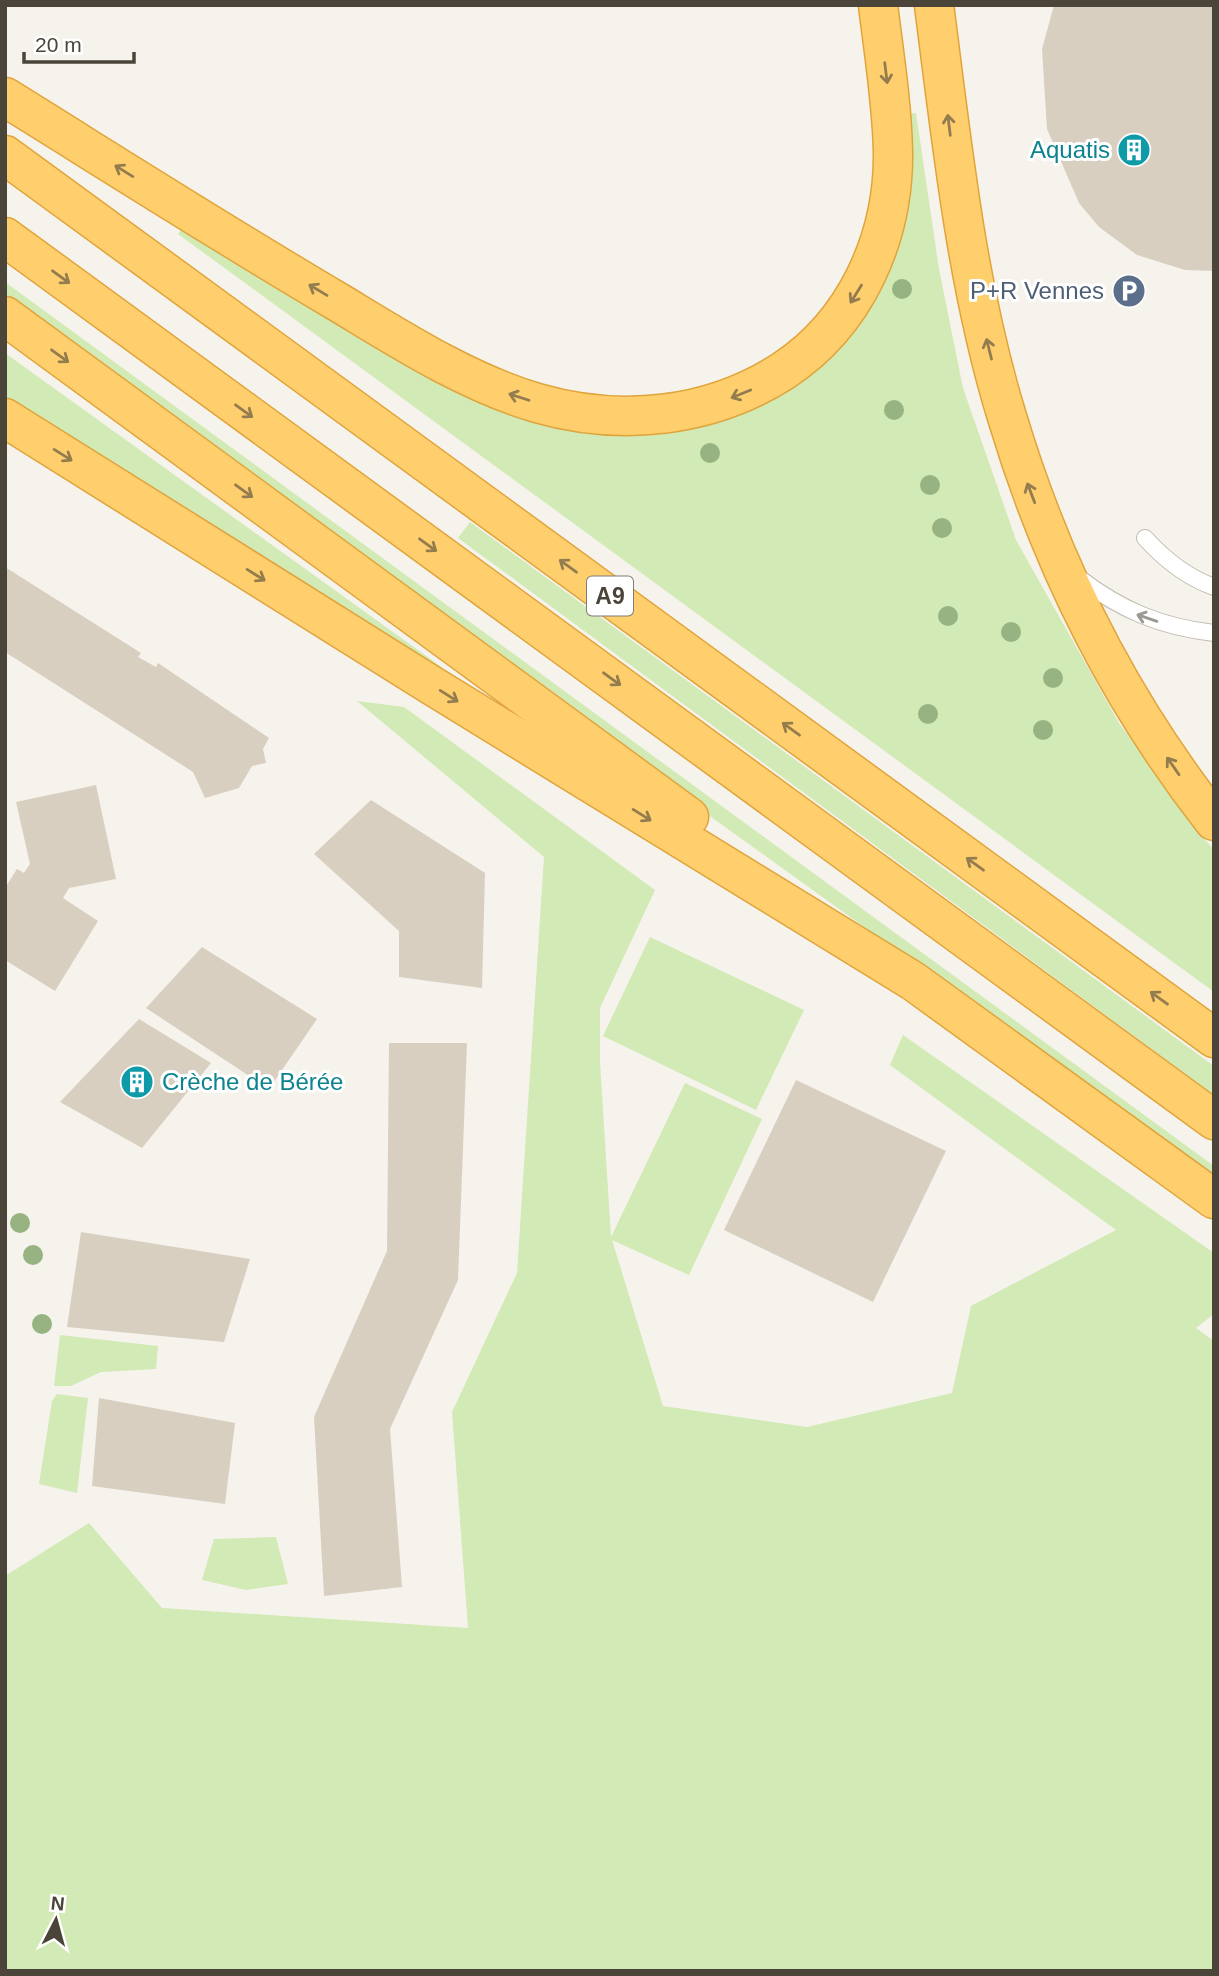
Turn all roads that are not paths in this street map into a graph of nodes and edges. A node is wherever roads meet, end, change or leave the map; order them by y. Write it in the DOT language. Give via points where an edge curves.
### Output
graph roads {
  1 [pos="878,5"];
  2 [pos="934,5"];
  3 [pos="5,97"];
  4 [pos="5,155"];
  5 [pos="5,236"];
  6 [pos="5,316"];
  7 [pos="5,418"];
  8 [pos="1145,538"];
  9 [pos="1057,556"];
  10 [pos="1214,587"];
  11 [pos="1214,633"];
  12 [pos="1214,821"];
  13 [pos="913,982"];
  14 [pos="1214,1038"];
  15 [pos="1214,1120"];
  16 [pos="1214,1199"];
  1 -- 3 [label="highway, one-way" via="893,153 888,205 876,254 860,289 835,325 800,360 758,387 713,405 662,415 571,410 475,379 252,251"];
  9 -- 2 [label="highway, one-way" via="1029,487 987,342 962,211"];
  14 -- 4 [label="highway, A9, one-way"];
  5 -- 15 [label="highway, one-way"];
  6 -- 13 [label="highway, one-way"];
  7 -- 13 [label="highway, one-way"];
  8 -- 10 [label="lane" via="1181,571"];
  11 -- 9 [label="lane, one-way" via="1127,610 1100,594"];
  12 -- 9 [label="highway, one-way" via="1157,742 1104,656"];
  13 -- 16 [label="highway"];
}
